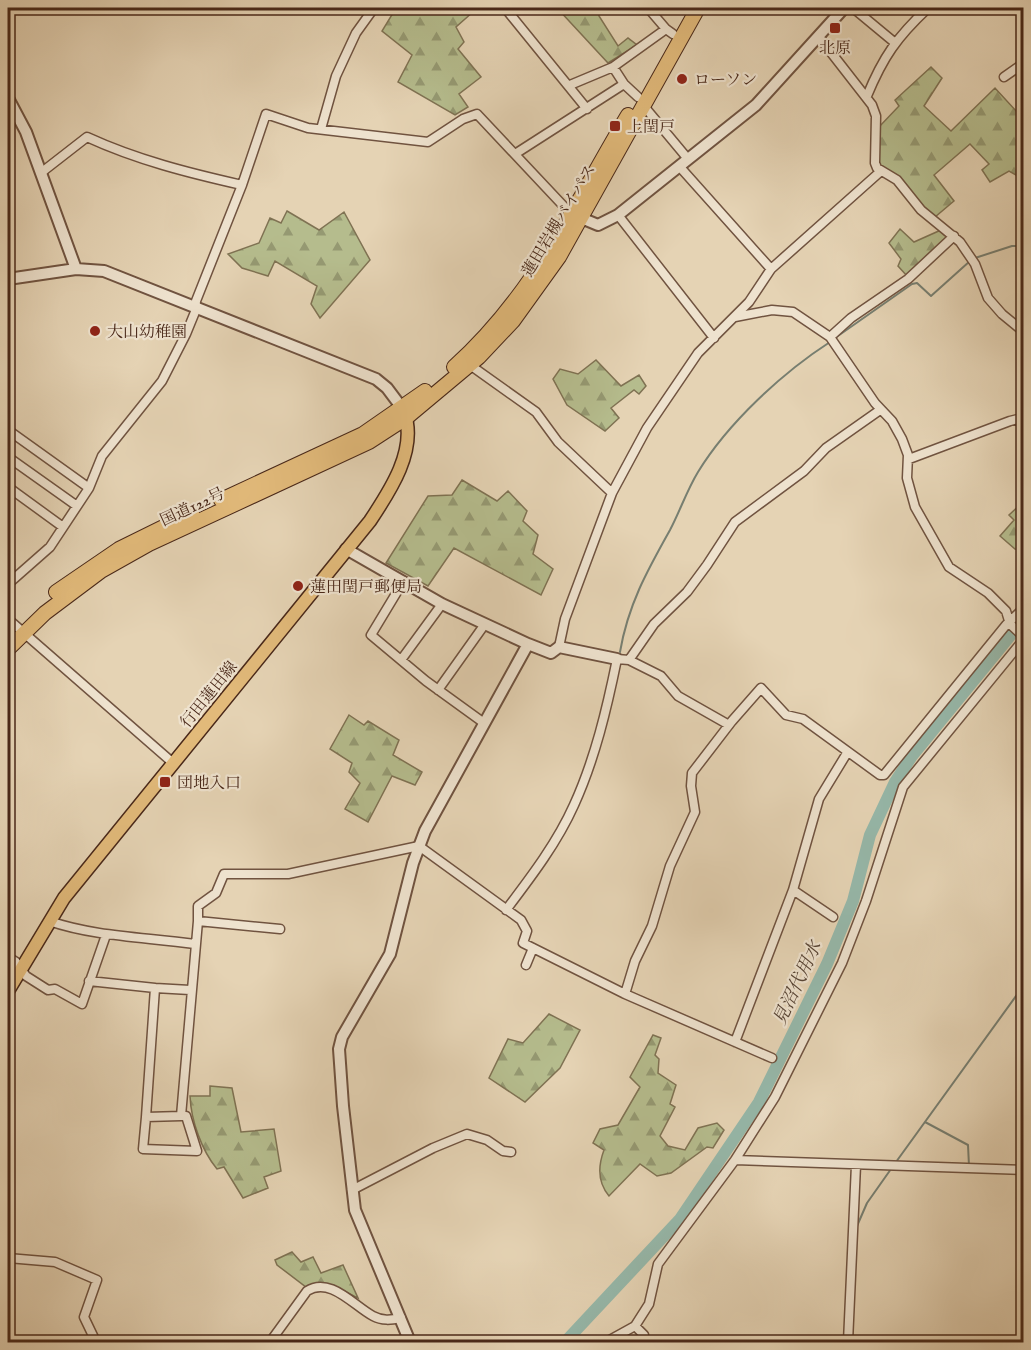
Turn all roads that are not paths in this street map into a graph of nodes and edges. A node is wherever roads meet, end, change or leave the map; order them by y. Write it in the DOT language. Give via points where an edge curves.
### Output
graph roads {
  1 [pos="374,8"];
  2 [pos="506,8"];
  3 [pos="648,8"];
  4 [pos="688,8"];
  5 [pos="698,8"];
  6 [pos="844,8"];
  7 [pos="854,8"];
  8 [pos="928,8"];
  9 [pos="670,32"];
  10 [pos="819,37"];
  11 [pos="894,42"];
  12 [pos="1023,63"];
  13 [pos="613,67"];
  14 [pos="1004,77"];
  15 [pos="624,84"];
  16 [pos="570,85"];
  17 [pos="867,96"];
  18 [pos="641,101"];
  19 [pos="9,104"];
  20 [pos="587,109"];
  21 [pos="321,129"];
  22 [pos="515,154"];
  23 [pos="684,162"];
  24 [pos="881,171"];
  25 [pos="42,172"];
  26 [pos="242,184"];
  27 [pos="618,215"];
  28 [pos="576,216"];
  29 [pos="954,236"];
  30 [pos="75,269"];
  31 [pos="771,269"];
  32 [pos="8,279"];
  33 [pos="196,306"];
  34 [pos="735,317"];
  35 [pos="1023,332"];
  36 [pos="830,337"];
  37 [pos="714,338"];
  38 [pos="470,365"];
  39 [pos="880,410"];
  40 [pos="404,413"];
  41 [pos="1023,425"];
  42 [pos="8,430"];
  43 [pos="8,457"];
  44 [pos="909,459"];
  45 [pos="8,487"];
  46 [pos="89,488"];
  47 [pos="612,493"];
  48 [pos="77,507"];
  49 [pos="63,527"];
  50 [pos="346,549"];
  51 [pos="403,582"];
  52 [pos="8,584"];
  53 [pos="442,604"];
  54 [pos="1023,608"];
  55 [pos="1009,623"];
  56 [pos="485,624"];
  57 [pos="13,629"];
  58 [pos="1022,636"];
  59 [pos="528,644"];
  60 [pos="559,647"];
  61 [pos="8,649"];
  62 [pos="617,659"];
  63 [pos="401,660"];
  64 [pos="629,660"];
  65 [pos="438,690"];
  66 [pos="484,723"];
  67 [pos="729,725"];
  68 [pos="847,753"];
  69 [pos="173,763"];
  70 [pos="419,846"];
  71 [pos="794,890"];
  72 [pos="506,910"];
  73 [pos="833,917"];
  74 [pos="49,921"];
  75 [pos="198,921"];
  76 [pos="280,929"];
  77 [pos="106,935"];
  78 [pos="195,944"];
  79 [pos="533,948"];
  80 [pos="8,957"];
  81 [pos="526,965"];
  82 [pos="20,970"];
  83 [pos="89,981"];
  84 [pos="154,988"];
  85 [pos="190,990"];
  86 [pos="8,991"];
  87 [pos="625,994"];
  88 [pos="735,1042"];
  89 [pos="772,1058"];
  90 [pos="181,1116"];
  91 [pos="146,1117"];
  92 [pos="511,1152"];
  93 [pos="735,1160"];
  94 [pos="856,1165"];
  95 [pos="1023,1170"];
  96 [pos="352,1190"];
  97 [pos="8,1258"];
  98 [pos="401,1318"];
  99 [pos="635,1326"];
  100 [pos="96,1342"];
  101 [pos="270,1342"];
  102 [pos="410,1342"];
  103 [pos="606,1342"];
  104 [pos="643,1342"];
  105 [pos="848,1342"];
  1 -- 21 [label="street" via="356,33 336,76"];
  2 -- 16 [label="street"];
  3 -- 9 [label="street"];
  4 -- 9 [label="highway, 蓮田岩槻バイパス"];
  5 -- 18 [label="highway, 蓮田岩槻バイパス"];
  6 -- 10 [label="street"];
  7 -- 11 [label="street"];
  8 -- 11 [label="street"];
  9 -- 13 [label="street"];
  9 -- 18 [label="highway, 蓮田岩槻バイパス"];
  10 -- 17 [label="street"];
  10 -- 23 [label="street" via="756,105"];
  11 -- 17 [label="street"];
  12 -- 14 [label="street"];
  13 -- 15 [label="street"];
  13 -- 16 [label="street"];
  15 -- 18 [label="street"];
  15 -- 20 [label="street"];
  16 -- 20 [label="street"];
  17 -- 24 [label="street" via="876,116 875,163"];
  18 -- 23 [label="street"];
  18 -- 28 [label="highway, 蓮田岩槻バイパス"];
  19 -- 25 [label="street"];
  20 -- 22 [label="street"];
  21 -- 22 [label="street" via="428,142 477,114"];
  21 -- 26 [label="street" via="291,124 266,114"];
  22 -- 28 [label="street"];
  23 -- 27 [label="street"];
  23 -- 31 [label="street"];
  24 -- 29 [label="street" via="897,180 921,210"];
  24 -- 31 [label="street"];
  25 -- 26 [label="street" via="87,137 184,172"];
  25 -- 30 [label="street"];
  26 -- 33 [label="street"];
  27 -- 28 [label="street" via="598,225"];
  27 -- 37 [label="street"];
  28 -- 38 [label="highway, 蓮田岩槻バイパス" via="534,294"];
  28 -- 40 [label="highway, 蓮田岩槻バイパス" via="536,275 487,334"];
  29 -- 35 [label="street" via="975,264 993,305"];
  29 -- 36 [label="street" via="909,279"];
  30 -- 32 [label="street"];
  30 -- 33 [label="street" via="104,271"];
  31 -- 34 [label="street"];
  33 -- 40 [label="street" via="376,379"];
  33 -- 46 [label="street" via="162,381 102,456"];
  34 -- 36 [label="street" via="772,310 793,312"];
  34 -- 37 [label="street"];
  36 -- 39 [label="street"];
  37 -- 47 [label="street" via="698,353 647,428"];
  38 -- 40 [label="highway, 蓮田岩槻バイパス"];
  38 -- 47 [label="street" via="536,412 558,441"];
  39 -- 44 [label="street" via="892,421"];
  39 -- 64 [label="street" via="825,448 804,471 735,522 700,574 654,624"];
  40 -- 50 [label="main road, 行田蓮田線" via="408,442 404,457 381,504"];
  40 -- 57 [label="highway, 国道122号" via="119,549 76,577"];
  41 -- 44 [label="street" via="1018,419 1010,421"];
  42 -- 46 [label="street"];
  43 -- 48 [label="street"];
  44 -- 55 [label="street" via="907,478 915,507 949,567 988,593 1006,611"];
  45 -- 49 [label="street"];
  46 -- 48 [label="street"];
  47 -- 60 [label="street" via="565,620"];
  48 -- 49 [label="street"];
  49 -- 52 [label="street" via="50,548"];
  50 -- 51 [label="street"];
  50 -- 69 [label="main road, 行田蓮田線"];
  51 -- 53 [label="street"];
  51 -- 63 [label="street" via="370,635"];
  53 -- 56 [label="street"];
  53 -- 63 [label="street"];
  54 -- 55 [label="street"];
  55 -- 58 [label="street"];
  55 -- 68 [label="street" via="884,775"];
  56 -- 59 [label="street"];
  56 -- 65 [label="street"];
  57 -- 61 [label="highway, 国道122号"];
  57 -- 69 [label="street"];
  58 -- 93 [label="street" via="903,787 842,963 775,1097"];
  59 -- 60 [label="street" via="551,653"];
  59 -- 66 [label="street"];
  60 -- 62 [label="street"];
  62 -- 64 [label="street"];
  62 -- 72 [label="street" via="592,756 573,807 543,860"];
  63 -- 65 [label="street"];
  64 -- 67 [label="street" via="661,676 678,696"];
  65 -- 66 [label="street"];
  66 -- 70 [label="street"];
  67 -- 68 [label="street" via="761,688 786,715 803,719"];
  67 -- 87 [label="street" via="692,773 695,812 670,866"];
  68 -- 71 [label="street" via="819,799"];
  69 -- 74 [label="main road, 行田蓮田線"];
  70 -- 72 [label="street"];
  70 -- 75 [label="street" via="288,874 224,874 216,893 198,906"];
  70 -- 96 [label="street" via="390,954 342,1037 339,1049"];
  71 -- 73 [label="street"];
  71 -- 88 [label="street"];
  72 -- 79 [label="street" via="521,920 527,931 523,943"];
  74 -- 77 [label="street"];
  74 -- 82 [label="main road, 行田蓮田線"];
  75 -- 76 [label="street"];
  75 -- 78 [label="street"];
  77 -- 78 [label="street"];
  77 -- 83 [label="street"];
  78 -- 85 [label="street"];
  79 -- 81 [label="street"];
  79 -- 87 [label="street"];
  80 -- 82 [label="street"];
  82 -- 83 [label="street" via="48,990 55,989 82,1004"];
  82 -- 86 [label="main road, 行田蓮田線"];
  83 -- 84 [label="street"];
  84 -- 85 [label="street"];
  84 -- 91 [label="street"];
  85 -- 90 [label="street"];
  87 -- 88 [label="street"];
  88 -- 89 [label="street"];
  90 -- 91 [label="street"];
  90 -- 91 [label="street" via="186,1116 197,1151 143,1149"];
  92 -- 96 [label="street" via="467,1134"];
  93 -- 94 [label="street"];
  93 -- 99 [label="street" via="658,1264 649,1304"];
  94 -- 95 [label="street"];
  94 -- 105 [label="street"];
  96 -- 98 [label="street" via="355,1210"];
  97 -- 100 [label="street" via="55,1262 97,1280 84,1317"];
  98 -- 101 [label="street" via="381,1320 349,1298 314,1286"];
  98 -- 102 [label="street"];
  99 -- 103 [label="street"];
  99 -- 104 [label="street" via="644,1335"];
}
